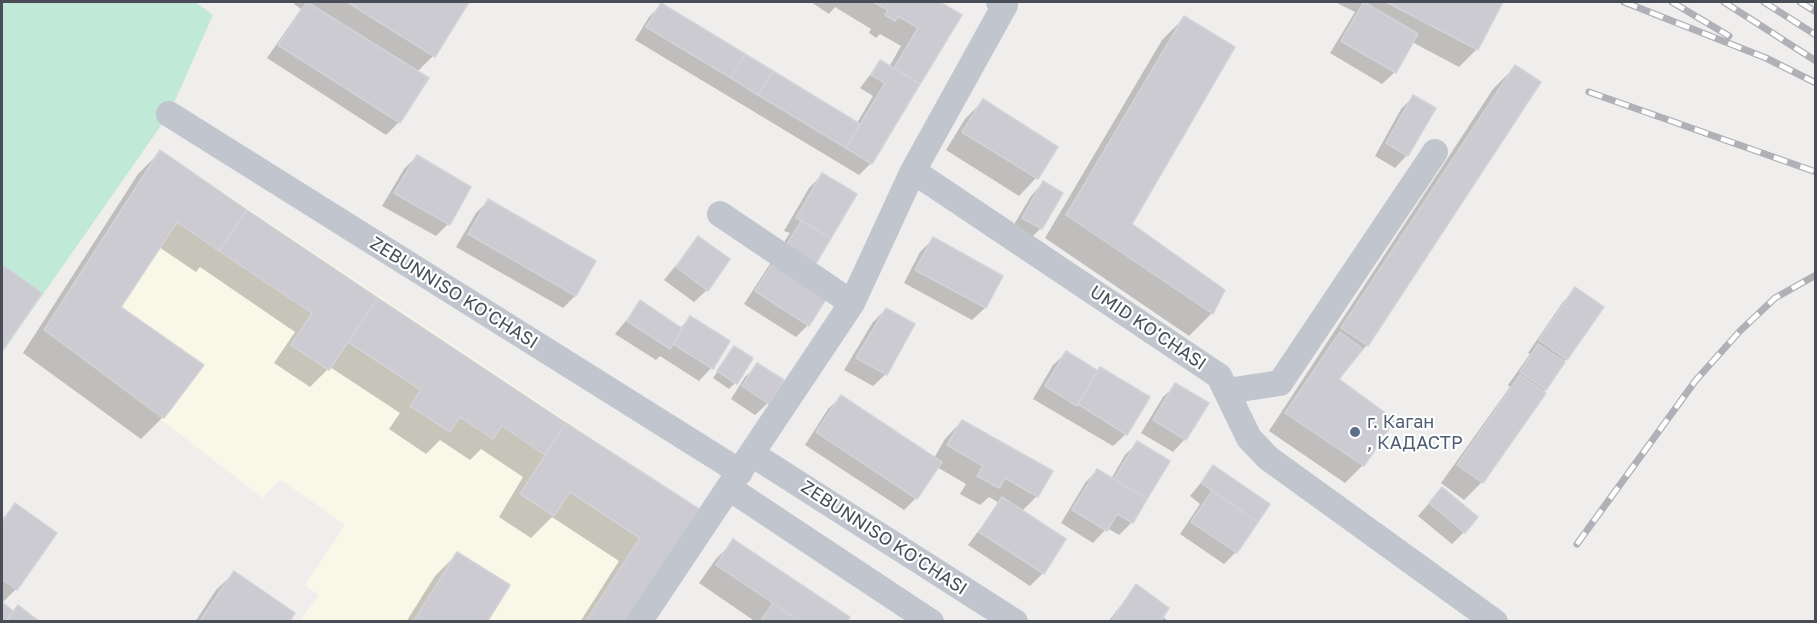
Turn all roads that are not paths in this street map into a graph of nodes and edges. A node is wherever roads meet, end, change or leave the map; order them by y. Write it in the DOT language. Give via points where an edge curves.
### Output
graph roads {
  1 [pos="999,2"];
  2 [pos="169,114"];
  3 [pos="1435,152"];
  4 [pos="914,171"];
  5 [pos="720,214"];
  6 [pos="852,303"];
  7 [pos="1227,391"];
  8 [pos="740,471"];
  9 [pos="639,621"];
  10 [pos="931,621"];
  11 [pos="1015,621"];
  12 [pos="1495,621"];
  1 -- 4 [label="street" via="1005,5"];
  2 -- 8 [label="street, ZEBUNNISO KO'CHASI"];
  3 -- 7 [label="street" via="1280,383"];
  4 -- 6 [label="street"];
  4 -- 7 [label="street, UMID KO'CHASI" via="1219,376"];
  5 -- 6 [label="street"];
  6 -- 8 [label="street"];
  7 -- 12 [label="street, UMID KO'CHASI" via="1249,438 1268,458"];
  8 -- 9 [label="street"];
  8 -- 10 [label="street, ZEBUNNISO KO'CHASI"];
  8 -- 11 [label="street, ZEBUNNISO KO'CHASI"];
}
